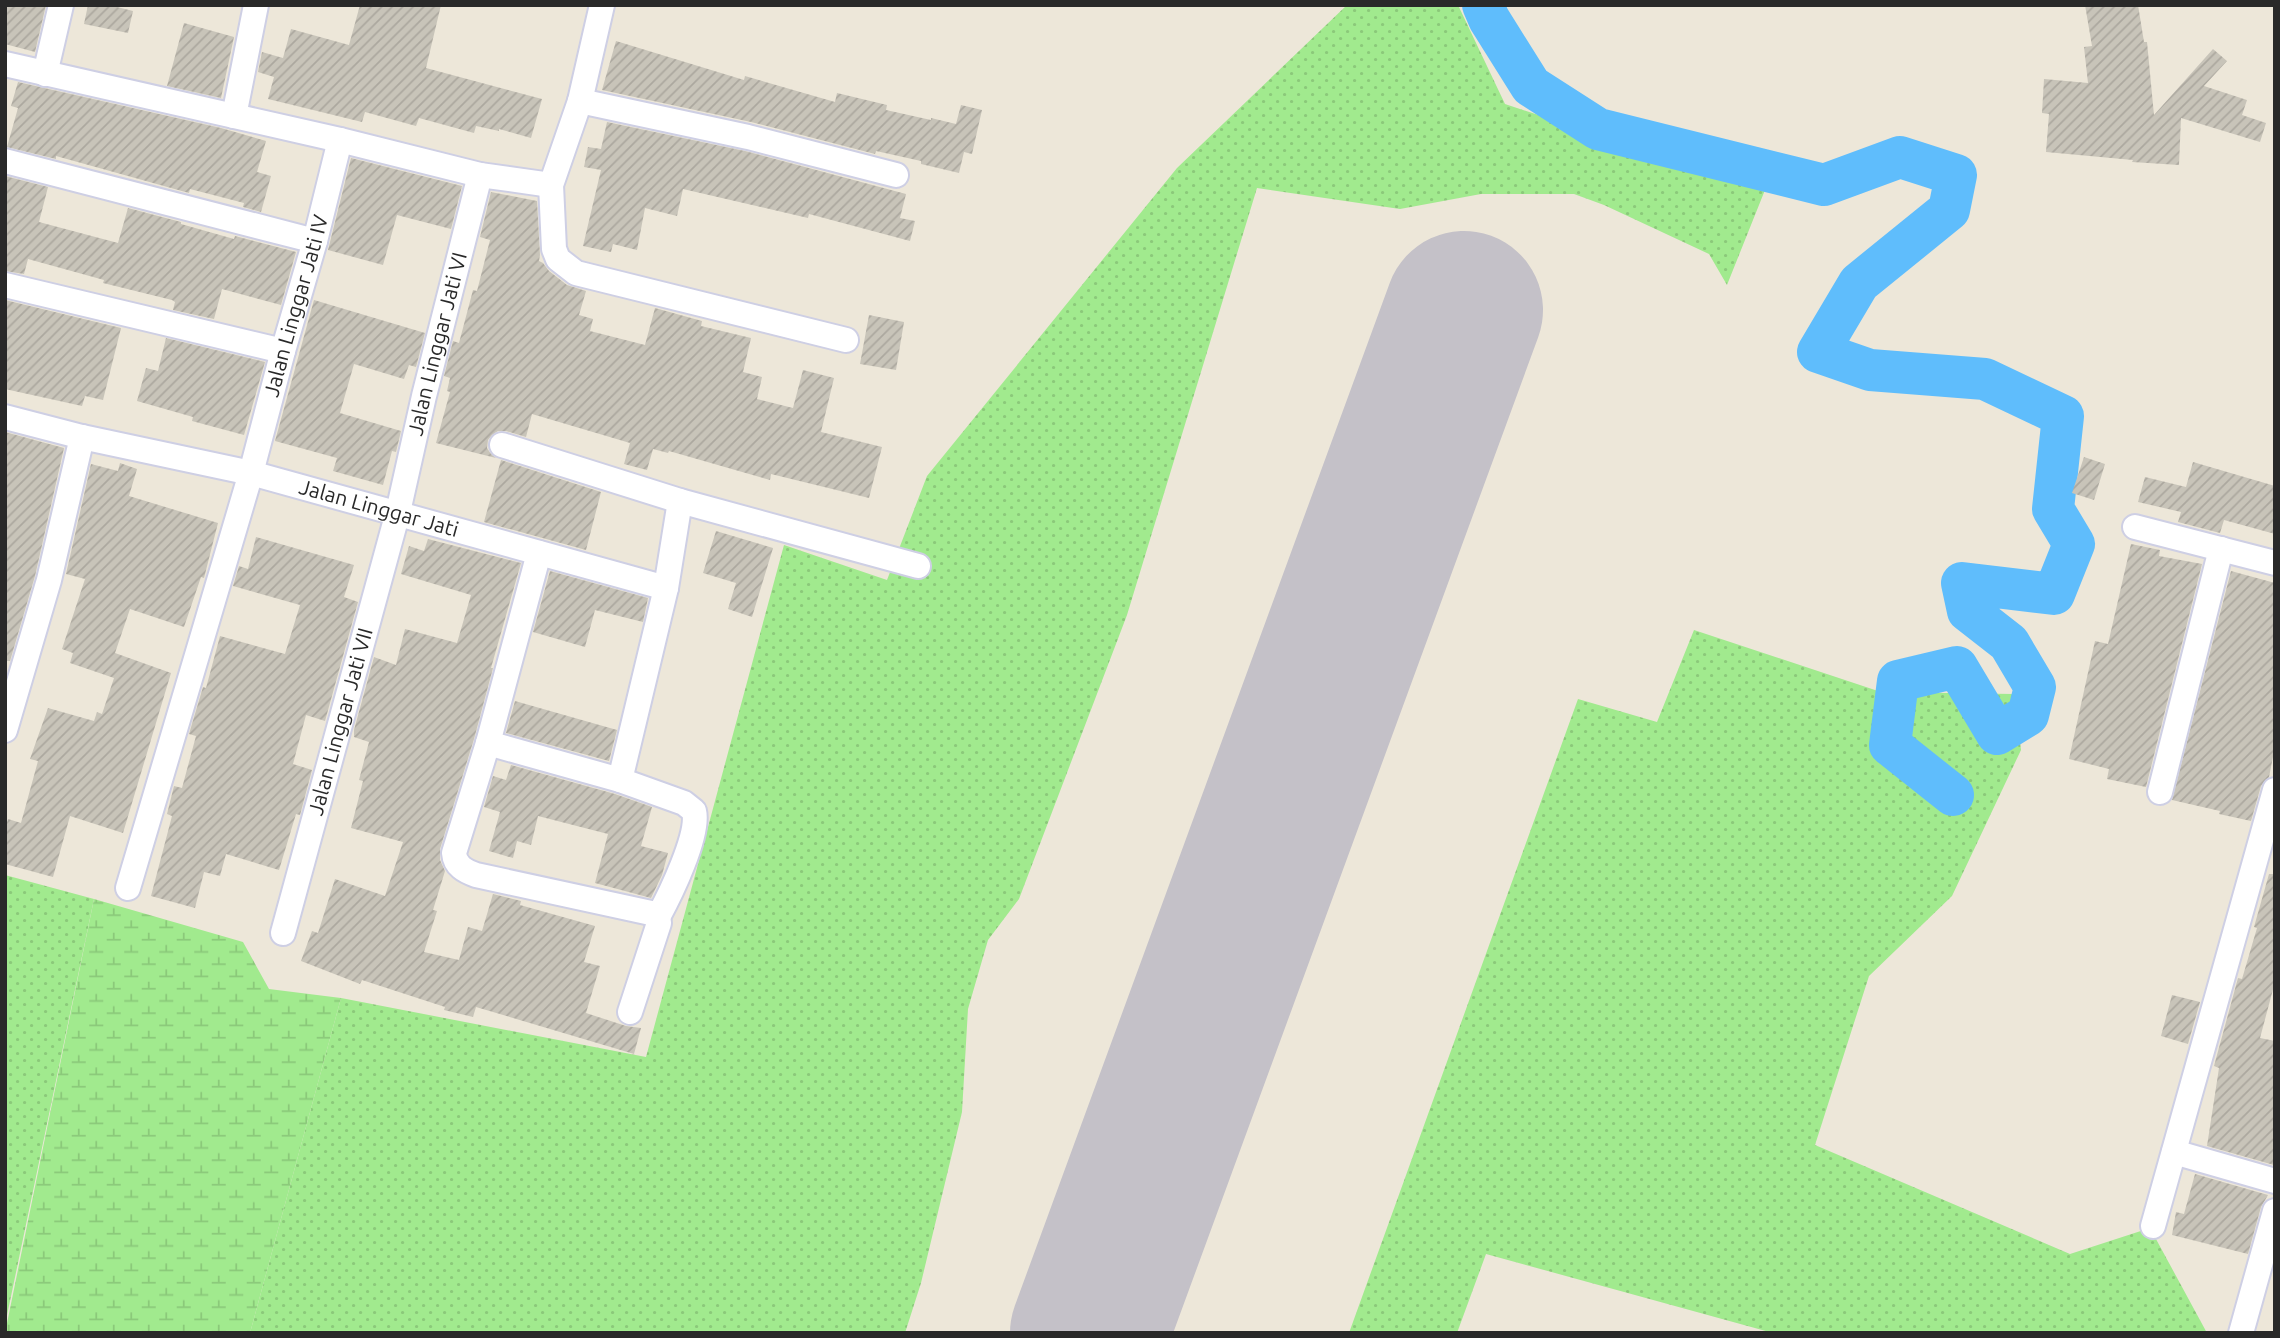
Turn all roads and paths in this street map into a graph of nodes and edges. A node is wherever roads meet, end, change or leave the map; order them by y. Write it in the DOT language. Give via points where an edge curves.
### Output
graph roads {
  1 [pos="61,5"];
  2 [pos="256,5"];
  3 [pos="602,5"];
  4 [pos="5,64"];
  5 [pos="45,74"];
  6 [pos="580,101"];
  7 [pos="234,116"];
  8 [pos="340,140"];
  9 [pos="5,160"];
  10 [pos="480,175"];
  11 [pos="896,175"];
  12 [pos="551,185"];
  13 [pos="316,241"];
  14 [pos="5,285"];
  15 [pos="846,340"];
  16 [pos="283,351"];
  17 [pos="5,416"];
  18 [pos="82,437"];
  19 [pos="502,445"];
  20 [pos="251,473"];
  21 [pos="680,500"];
  22 [pos="398,512"];
  23 [pos="2135,527"];
  24 [pos="2221,549"];
  25 [pos="538,553"];
  26 [pos="2275,563"];
  27 [pos="918,566"];
  28 [pos="666,588"];
  29 [pos="5,730"];
  30 [pos="488,743"];
  31 [pos="620,780"];
  32 [pos="2275,790"];
  33 [pos="2160,792"];
  34 [pos="2269,829"];
  35 [pos="128,888"];
  36 [pos="658,917"];
  37 [pos="283,933"];
  38 [pos="629,1012"];
  39 [pos="2174,1152"];
  40 [pos="2275,1181"];
  41 [pos="2275,1211"];
  42 [pos="2153,1226"];
  43 [pos="2241,1333"];
  1 -- 5 [label="street"];
  2 -- 7 [label="street"];
  3 -- 6 [label="street"];
  4 -- 5 [label="street"];
  5 -- 7 [label="street"];
  6 -- 11 [label="street"];
  6 -- 12 [label="street"];
  7 -- 8 [label="street"];
  8 -- 10 [label="street"];
  8 -- 13 [label="street, Jalan Linggar Jati IV"];
  9 -- 13 [label="street"];
  10 -- 12 [label="street"];
  10 -- 22 [label="street, Jalan Linggar Jati VI"];
  12 -- 15 [label="street" via="554,249 558,259 576,272"];
  13 -- 16 [label="street, Jalan Linggar Jati IV"];
  14 -- 16 [label="street"];
  16 -- 20 [label="street, Jalan Linggar Jati IV"];
  17 -- 18 [label="street, Jalan Linggar Jati"];
  18 -- 20 [label="street, Jalan Linggar Jati"];
  18 -- 29 [label="street" via="49,580"];
  19 -- 21 [label="street"];
  20 -- 22 [label="street, Jalan Linggar Jati"];
  20 -- 35 [label="street, Jalan Linggar Jati IV"];
  21 -- 27 [label="street"];
  21 -- 28 [label="street"];
  22 -- 25 [label="street, Jalan Linggar Jati"];
  22 -- 37 [label="street, Jalan Linggar Jati VII"];
  23 -- 24 [label="street"];
  24 -- 26 [label="street"];
  24 -- 33 [label="street"];
  25 -- 28 [label="street, Jalan Linggar Jati"];
  25 -- 30 [label="street"];
  28 -- 31 [label="street"];
  30 -- 31 [label="street"];
  30 -- 36 [label="street" via="454,853 458,864 476,875"];
  31 -- 36 [label="street" via="684,803 696,815 672,890"];
  32 -- 34 [label="street"];
  34 -- 39 [label="street"];
  36 -- 38 [label="street"];
  39 -- 40 [label="street"];
  39 -- 42 [label="street"];
  41 -- 43 [label="street"];
}
